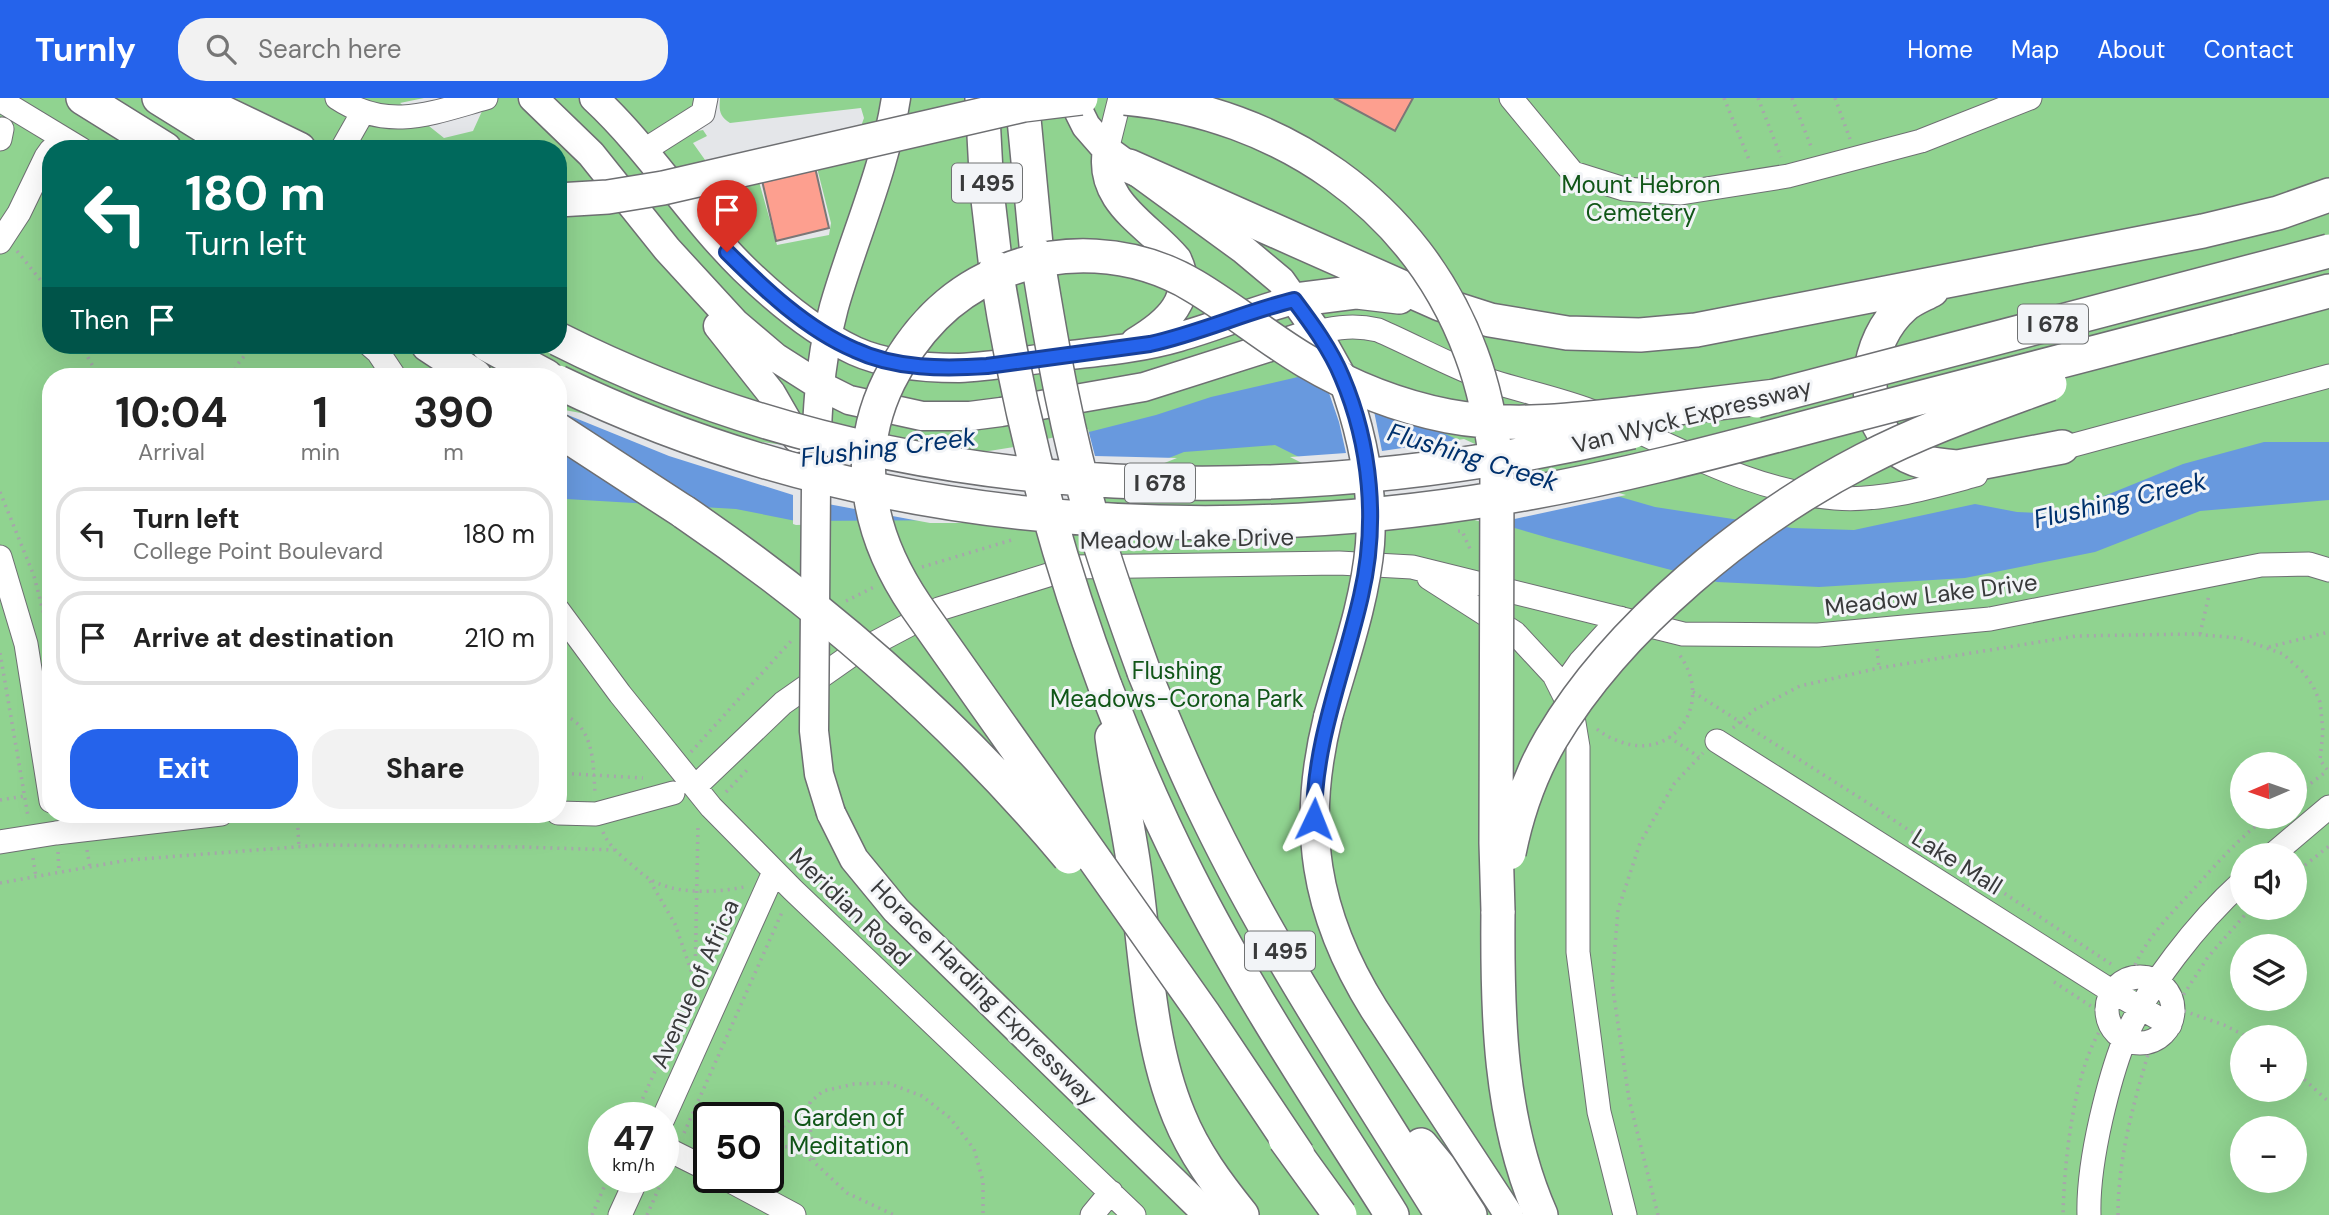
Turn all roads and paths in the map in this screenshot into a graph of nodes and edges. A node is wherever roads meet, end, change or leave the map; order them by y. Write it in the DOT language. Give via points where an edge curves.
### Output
graph roads {
  1 [pos="75,98"];
  2 [pos="83,98"];
  3 [pos="159,98"];
  4 [pos="193,98"];
  5 [pos="337,98"];
  6 [pos="486,98"];
  7 [pos="533,98"];
  8 [pos="594,98"];
  9 [pos="706,98"];
  10 [pos="896,98"];
  11 [pos="982,98"];
  12 [pos="1022,98"];
  13 [pos="1072,98"];
  14 [pos="1081,98"];
  15 [pos="1123,98"];
  16 [pos="1511,98"];
  17 [pos="1724,98"];
  18 [pos="1758,98"];
  19 [pos="1792,98"];
  20 [pos="1835,98"];
  21 [pos="2029,98"];
  22 [pos="0,100"];
  23 [pos="363,112"];
  24 [pos="66,140"];
  25 [pos="133,140"];
  26 [pos="151,140"];
  27 [pos="227,140"];
  28 [pos="280,140"];
  29 [pos="347,140"];
  30 [pos="643,151"];
  31 [pos="1118,158"];
  32 [pos="1857,158"];
  33 [pos="42,165"];
  34 [pos="1819,167"];
  35 [pos="1788,176"];
  36 [pos="1757,180"];
  37 [pos="2329,195"];
  38 [pos="567,199"];
  39 [pos="1,241"];
  40 [pos="667,249"];
  41 [pos="2329,251"];
  42 [pos="2002,271"];
  43 [pos="42,281"];
  44 [pos="2329,291"];
  45 [pos="1294,300"];
  46 [pos="1440,304"];
  47 [pos="2227,318"];
  48 [pos="1317,332"];
  49 [pos="828,336"];
  50 [pos="567,343"];
  51 [pos="1124,348"];
  52 [pos="442,354"];
  53 [pos="505,354"];
  54 [pos="463,368"];
  55 [pos="531,368"];
  56 [pos="2329,376"];
  57 [pos="820,385"];
  58 [pos="567,386"];
  59 [pos="1776,396"];
  60 [pos="567,436"];
  61 [pos="808,447"];
  62 [pos="2062,447"];
  63 [pos="0,492"];
  64 [pos="0,557"];
  65 [pos="1412,567"];
  66 [pos="2329,570"];
  67 [pos="2211,587"];
  68 [pos="42,607"];
  69 [pos="1620,618"];
  70 [pos="567,622"];
  71 [pos="2329,632"];
  72 [pos="2200,634"];
  73 [pos="1876,640"];
  74 [pos="2267,648"];
  75 [pos="1676,651"];
  76 [pos="0,653"];
  77 [pos="1879,668"];
  78 [pos="1105,686"];
  79 [pos="1561,689"];
  80 [pos="1693,692"];
  81 [pos="567,717"];
  82 [pos="1741,721"];
  83 [pos="1595,726"];
  84 [pos="1717,741"];
  85 [pos="42,746"];
  86 [pos="2329,771"];
  87 [pos="567,774"];
  88 [pos="594,776"];
  89 [pos="649,778"];
  90 [pos="2307,787"];
  91 [pos="684,790"];
  92 [pos="25,796"];
  93 [pos="0,800"];
  94 [pos="42,805"];
  95 [pos="2329,807"];
  96 [pos="567,813"];
  97 [pos="596,814"];
  98 [pos="702,816"];
  99 [pos="42,823"];
  100 [pos="298,823"];
  101 [pos="2253,830"];
  102 [pos="31,837"];
  103 [pos="0,842"];
  104 [pos="2286,843"];
  105 [pos="2329,846"];
  106 [pos="299,847"];
  107 [pos="614,850"];
  108 [pos="2307,864"];
  109 [pos="764,876"];
  110 [pos="36,877"];
  111 [pos="649,880"];
  112 [pos="0,883"];
  113 [pos="793,890"];
  114 [pos="696,891"];
  115 [pos="2230,894"];
  116 [pos="1498,911"];
  117 [pos="2240,920"];
  118 [pos="2112,964"];
  119 [pos="2122,981"];
  120 [pos="695,982"];
  121 [pos="2156,982"];
  122 [pos="721,993"];
  123 [pos="2141,1008"];
  124 [pos="2171,1012"];
  125 [pos="2109,1018"];
  126 [pos="2230,1029"];
  127 [pos="1334,1040"];
  128 [pos="2124,1040"];
  129 [pos="2151,1041"];
  130 [pos="2307,1082"];
  131 [pos="641,1102"];
  132 [pos="671,1102"];
  133 [pos="810,1102"];
  134 [pos="2329,1102"];
  135 [pos="784,1125"];
  136 [pos="679,1129"];
  137 [pos="784,1147"];
  138 [pos="1298,1155"];
  139 [pos="814,1162"];
  140 [pos="1111,1192"];
  141 [pos="602,1193"];
  142 [pos="630,1193"];
  143 [pos="654,1193"];
  144 [pos="753,1193"];
  145 [pos="592,1215"];
  146 [pos="620,1215"];
  147 [pos="647,1215"];
  148 [pos="794,1215"];
  149 [pos="894,1215"];
  150 [pos="983,1215"];
  151 [pos="1092,1215"];
  152 [pos="1134,1215"];
  153 [pos="1208,1215"];
  154 [pos="1242,1215"];
  155 [pos="1340,1215"];
  156 [pos="1392,1215"];
  157 [pos="1442,1215"];
  158 [pos="1470,1215"];
  159 [pos="1509,1215"];
  160 [pos="1541,1215"];
  161 [pos="1625,1215"];
  162 [pos="1658,1215"];
  163 [pos="2063,1215"];
  164 [pos="2089,1215"];
  165 [pos="2118,1215"];
  1 -- 25 [label="highway"];
  2 -- 26 [label="highway"];
  3 -- 27 [label="highway"];
  4 -- 28 [label="highway"];
  5 -- 23 [label="street"];
  6 -- 23 [label="street" via="418,117 388,118"];
  7 -- 40 [label="main road" via="591,154"];
  8 -- 30 [label="main road"];
  9 -- 30 [label="street" via="703,113"];
  10 -- 49 [label="main road" via="880,168"];
  11 -- 78 [label="highway, I 495, bridge" via="996,268 1013,367 1044,500"];
  12 -- 127 [label="highway, I 495, bridge" via="1037,255 1053,353 1096,531 1144,672 1213,829"];
  13 -- 31 [label="main road" via="1086,126"];
  14 -- 38 [label="highway, bridge" via="1002,110 649,191"];
  15 -- 31 [label="street"];
  15 -- 116 [label="highway, bridge" via="1177,105 1228,119 1280,140 1330,170 1409,246 1460,326 1488,408 1497,467"];
  16 -- 36 [label="street" via="1573,173 1624,189 1681,193"];
  17 -- 36 [label="path"];
  18 -- 35 [label="path"];
  19 -- 34 [label="path"];
  20 -- 32 [label="path"];
  21 -- 32 [label="street" via="1921,141"];
  22 -- 24 [label="street"];
  23 -- 29 [label="street"];
  30 -- 49 [label="main road" via="737,261"];
  31 -- 45 [label="main road" via="1264,265"];
  31 -- 46 [label="highway"];
  31 -- 51 [label="main road" via="1106,173 1115,197 1177,259 1184,281 1175,309 1164,323"];
  32 -- 34 [label="street"];
  33 -- 39 [label="street"];
  34 -- 35 [label="street"];
  35 -- 36 [label="street"];
  37 -- 42 [label="highway" via="2244,222"];
  39 -- 43 [label="path" via="19,252"];
  40 -- 57 [label="main road" via="735,323 775,357"];
  40 -- 61 [label="main road" via="678,276 759,376"];
  41 -- 59 [label="highway, Van Wyck Expressway / I 678, bridge"];
  42 -- 46 [label="highway" via="1720,326 1640,335 1545,330 1490,320"];
  42 -- 62 [label="highway" via="1936,289 1904,306 1891,320 1870,370 1879,424 1897,449 1940,466 1965,466"];
  44 -- 47 [label="highway, Van Wyck Expressway / I 678"];
  45 -- 46 [label="highway" via="1357,292"];
  45 -- 48 [label="main road"];
  45 -- 51 [label="main road" via="1176,338"];
  47 -- 58 [label="highway, Van Wyck Expressway / I 678, bridge" via="1603,478 1410,511 1271,521 1067,517 894,494 722,449"];
  47 -- 116 [label="highway, bridge" via="1886,449 1815,488 1720,555 1612,657 1550,741 1517,815"];
  48 -- 57 [label="main road" via="1144,387 980,415 901,413 849,400"];
  48 -- 62 [label="street" via="1348,326 1378,330 1492,381 1589,411 1730,473 1813,496 1862,498 1921,489"];
  48 -- 159 [label="main road, bridge" via="1342,375 1360,433 1370,520 1362,596 1315,776 1314,834 1322,890 1337,940 1367,998"];
  49 -- 51 [label="main road" via="886,360 942,367 987,366"];
  49 -- 57 [label="main road"];
  50 -- 59 [label="highway, Van Wyck Expressway / I 678, bridge" via="666,388 799,431 902,457 1105,481 1214,484 1405,472 1545,451"];
  52 -- 54 [label="highway"];
  53 -- 55 [label="highway"];
  56 -- 62 [label="street"];
  57 -- 61 [label="main road"];
  59 -- 138 [label="highway, bridge" via="1542,422 1496,422 1425,411 1375,396 1330,375 1178,277 1141,263 1102,256 1023,264 985,279 936,314 907,349 879,405 868,469 872,508 892,568"];
  60 -- 138 [label="highway, bridge" via="776,578 952,728 1083,874"];
  61 -- 153 [label="main road, Horace Harding Expressway, bridge" via="816,486 814,720 819,774 831,813 854,859 896,910"];
  63 -- 68 [label="path"];
  64 -- 85 [label="street" via="26,644"];
  65 -- 69 [label="street, Meadow Lake Drive"];
  65 -- 79 [label="street, Meadow Lake Drive" via="1515,633"];
  65 -- 91 [label="street, Meadow Lake Drive" via="1163,564 1074,567 1049,574 939,609 850,656 783,703"];
  66 -- 69 [label="street, Meadow Lake Drive" via="2309,565 2261,565 1990,619 1818,635 1682,634"];
  67 -- 72 [label="path"];
  69 -- 79 [label="street"];
  70 -- 91 [label="street, Meridian Road"];
  71 -- 74 [label="path"];
  72 -- 74 [label="path" via="2239,638"];
  72 -- 77 [label="path" via="2076,636"];
  73 -- 77 [label="path"];
  74 -- 86 [label="path" via="2283,654 2313,686 2323,731 2320,760"];
  75 -- 80 [label="path" via="1688,666"];
  76 -- 92 [label="path"];
  77 -- 82 [label="path" via="1800,686"];
  78 -- 154 [label="highway" via="1163,1067 1179,1116 1203,1164"];
  78 -- 156 [label="highway, I 495" via="1157,812 1220,934"];
  79 -- 161 [label="street, Meadow Lake Drive" via="1572,711 1578,747 1578,952 1586,1020 1599,1112"];
  80 -- 82 [label="path"];
  80 -- 83 [label="path" via="1686,719 1658,743 1622,743"];
  81 -- 88 [label="path" via="581,726 592,751"];
  82 -- 84 [label="path"];
  82 -- 118 [label="path"];
  84 -- 119 [label="street, Lake Mall"];
  84 -- 162 [label="path" via="1674,784 1640,843 1618,910 1612,983 1629,1099"];
  86 -- 90 [label="path"];
  87 -- 88 [label="path"];
  88 -- 89 [label="path"];
  88 -- 97 [label="path"];
  91 -- 97 [label="street"];
  91 -- 109 [label="street, Meridian Road"];
  92 -- 93 [label="path"];
  92 -- 94 [label="path"];
  92 -- 102 [label="path"];
  95 -- 104 [label="street"];
  96 -- 97 [label="street"];
  97 -- 107 [label="path"];
  98 -- 114 [label="path" via="698,821"];
  99 -- 102 [label="street"];
  100 -- 106 [label="path"];
  101 -- 119 [label="path" via="2162,925"];
  102 -- 103 [label="street"];
  102 -- 110 [label="path"];
  105 -- 108 [label="path"];
  106 -- 107 [label="path"];
  106 -- 110 [label="path" via="128,860"];
  107 -- 111 [label="path"];
  109 -- 113 [label="street, Meridian Road"];
  109 -- 114 [label="path" via="744,887"];
  109 -- 122 [label="street, Avenue of Africa"];
  110 -- 112 [label="path"];
  111 -- 114 [label="path"];
  111 -- 120 [label="path" via="675,924"];
  113 -- 136 [label="path"];
  113 -- 140 [label="street, Meridian Road"];
  114 -- 120 [label="path"];
  115 -- 121 [label="street"];
  116 -- 160 [label="highway" via="1502,1052 1518,1142"];
  117 -- 124 [label="path" via="2208,957"];
  119 -- 121 [label="street" via="2140,977"];
  119 -- 123 [label="street, Lake Mall"];
  119 -- 125 [label="street" via="2108,1002"];
  120 -- 122 [label="path"];
  120 -- 131 [label="path"];
  121 -- 123 [label="street"];
  121 -- 124 [label="street" via="2168,992"];
  122 -- 132 [label="street, Avenue of Africa"];
  123 -- 124 [label="street, Lake Mall"];
  123 -- 128 [label="street"];
  124 -- 126 [label="path" via="2195,1014"];
  124 -- 129 [label="street" via="2164,1032"];
  125 -- 128 [label="street"];
  125 -- 163 [label="path" via="2081,1078 2068,1138"];
  127 -- 157 [label="highway, I 495"];
  127 -- 158 [label="highway" via="1439,1167"];
  128 -- 129 [label="street"];
  128 -- 164 [label="street" via="2096,1140"];
  129 -- 165 [label="path" via="2129,1118"];
  130 -- 134 [label="path"];
  133 -- 135 [label="path"];
  133 -- 139 [label="path"];
  133 -- 150 [label="path" via="823,1091 854,1084 888,1083 922,1096 950,1118 974,1149 983,1181"];
  137 -- 139 [label="path"];
  138 -- 155 [label="highway, bridge"];
  139 -- 149 [label="path" via="847,1193"];
  140 -- 151 [label="street"];
  140 -- 152 [label="street, Meridian Road"];
  141 -- 145 [label="path"];
  142 -- 146 [label="street"];
  143 -- 147 [label="path"];
  144 -- 148 [label="street"];
}
